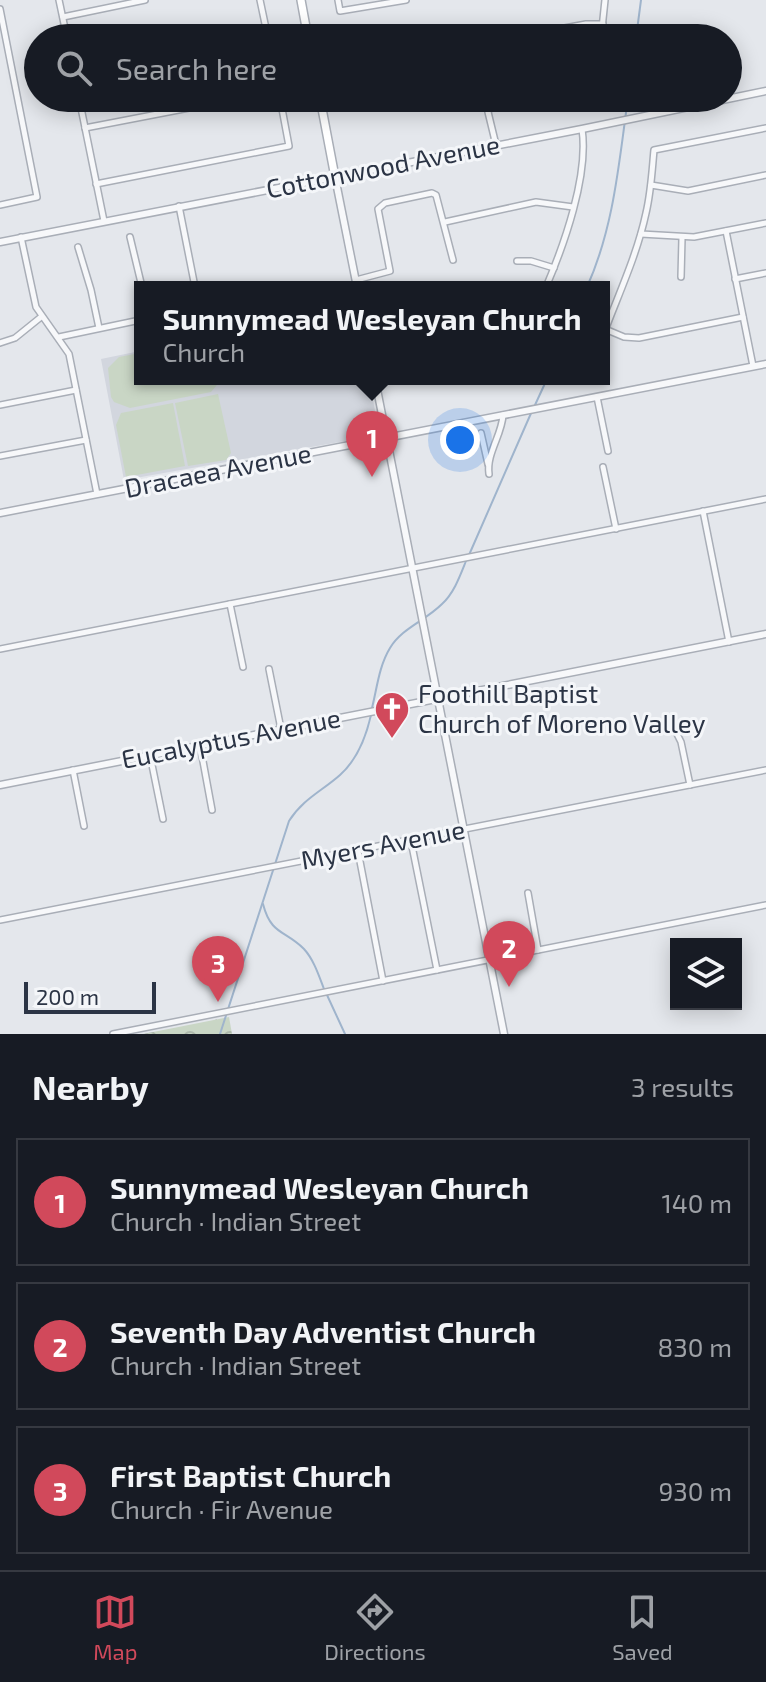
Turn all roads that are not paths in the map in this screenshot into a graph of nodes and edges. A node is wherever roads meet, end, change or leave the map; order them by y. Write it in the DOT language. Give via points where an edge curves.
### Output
graph roads {
  1 [pos="59,0"];
  2 [pos="145,0"];
  3 [pos="260,0"];
  4 [pos="301,0"];
  5 [pos="338,0"];
  6 [pos="406,0"];
  7 [pos="605,0"];
  8 [pos="0,9"];
  9 [pos="63,17"];
  10 [pos="64,24"];
  11 [pos="265,24"];
  12 [pos="305,24"];
  13 [pos="586,24"];
  14 [pos="603,24"];
  15 [pos="766,91"];
  16 [pos="742,96"];
  17 [pos="82,112"];
  18 [pos="168,112"];
  19 [pos="283,112"];
  20 [pos="323,112"];
  21 [pos="488,112"];
  22 [pos="665,112"];
  23 [pos="85,128"];
  24 [pos="766,128"];
  25 [pos="582,129"];
  26 [pos="496,145"];
  27 [pos="766,175"];
  28 [pos="335,177"];
  29 [pos="96,184"];
  30 [pos="651,185"];
  31 [pos="0,205"];
  32 [pos="179,206"];
  33 [pos="573,207"];
  34 [pos="104,221"];
  35 [pos="445,222"];
  36 [pos="766,223"];
  37 [pos="726,231"];
  38 [pos="641,234"];
  39 [pos="21,237"];
  40 [pos="130,237"];
  41 [pos="682,238"];
  42 [pos="0,242"];
  43 [pos="78,247"];
  44 [pos="453,260"];
  45 [pos="517,261"];
  46 [pos="554,268"];
  47 [pos="766,273"];
  48 [pos="681,277"];
  49 [pos="735,279"];
  50 [pos="141,281"];
  51 [pos="194,281"];
  52 [pos="356,281"];
  53 [pos="362,281"];
  54 [pos="549,281"];
  55 [pos="41,317"];
  56 [pos="743,317"];
  57 [pos="610,319"];
  58 [pos="134,321"];
  59 [pos="99,328"];
  60 [pos="610,333"];
  61 [pos="59,337"];
  62 [pos="0,343"];
  63 [pos="766,364"];
  64 [pos="753,366"];
  65 [pos="376,385"];
  66 [pos="76,390"];
  67 [pos="597,397"];
  68 [pos="0,405"];
  69 [pos="503,415"];
  70 [pos="481,433"];
  71 [pos="386,438"];
  72 [pos="86,440"];
  73 [pos="498,440"];
  74 [pos="483,443"];
  75 [pos="608,451"];
  76 [pos="0,456"];
  77 [pos="488,464"];
  78 [pos="603,467"];
  79 [pos="489,474"];
  80 [pos="97,494"];
  81 [pos="766,499"];
  82 [pos="703,511"];
  83 [pos="0,513"];
  84 [pos="616,529"];
  85 [pos="412,568"];
  86 [pos="230,604"];
  87 [pos="766,634"];
  88 [pos="729,642"];
  89 [pos="0,649"];
  90 [pos="243,667"];
  91 [pos="269,669"];
  92 [pos="438,698"];
  93 [pos="281,729"];
  94 [pos="675,730"];
  95 [pos="200,745"];
  96 [pos="150,755"];
  97 [pos="73,770"];
  98 [pos="766,770"];
  99 [pos="0,785"];
  100 [pos="690,785"];
  101 [pos="212,810"];
  102 [pos="163,819"];
  103 [pos="84,826"];
  104 [pos="464,829"];
  105 [pos="411,841"];
  106 [pos="358,851"];
  107 [pos="528,893"];
  108 [pos="766,905"];
  109 [pos="0,920"];
  110 [pos="538,950"];
  111 [pos="489,960"];
  112 [pos="437,970"];
  113 [pos="383,981"];
  114 [pos="113,1034"];
  115 [pos="504,1034"];
  1 -- 9 [label="street"];
  2 -- 9 [label="street"];
  3 -- 11 [label="street"];
  4 -- 12 [label="main road"];
  5 -- 6 [label="street" via="340,11"];
  7 -- 14 [label="street"];
  8 -- 31 [label="street" via="37,197"];
  9 -- 10 [label="street"];
  13 -- 14 [label="street"];
  15 -- 16 [label="street, Cottonwood Avenue"];
  17 -- 23 [label="street"];
  18 -- 23 [label="street"];
  19 -- 29 [label="street" via="289,146"];
  20 -- 28 [label="main road"];
  21 -- 26 [label="street"];
  22 -- 25 [label="street, Cottonwood Avenue"];
  23 -- 29 [label="street"];
  24 -- 30 [label="street" via="654,150"];
  25 -- 26 [label="street, Cottonwood Avenue"];
  25 -- 33 [label="street"];
  26 -- 28 [label="street, Cottonwood Avenue"];
  27 -- 30 [label="street" via="688,191"];
  28 -- 32 [label="street, Cottonwood Avenue"];
  28 -- 52 [label="street"];
  29 -- 34 [label="street"];
  30 -- 38 [label="street"];
  32 -- 34 [label="street, Cottonwood Avenue"];
  32 -- 51 [label="street"];
  33 -- 35 [label="street" via="536,202"];
  33 -- 46 [label="street"];
  34 -- 39 [label="street, Cottonwood Avenue"];
  35 -- 44 [label="street"];
  35 -- 53 [label="street" via="432,193 380,205 390,271"];
  36 -- 37 [label="street"];
  37 -- 41 [label="street"];
  37 -- 49 [label="street"];
  38 -- 41 [label="street"];
  38 -- 57 [label="street"];
  39 -- 42 [label="street, Cottonwood Avenue"];
  39 -- 55 [label="street"];
  40 -- 50 [label="street"];
  41 -- 48 [label="street"];
  43 -- 59 [label="street"];
  45 -- 46 [label="street"];
  46 -- 54 [label="street"];
  47 -- 49 [label="street"];
  49 -- 56 [label="street"];
  55 -- 61 [label="street"];
  55 -- 62 [label="street"];
  56 -- 60 [label="street" via="639,338"];
  56 -- 64 [label="street"];
  58 -- 59 [label="street"];
  59 -- 61 [label="street"];
  61 -- 66 [label="street" via="69,354"];
  63 -- 64 [label="street, Dracaea Avenue"];
  64 -- 67 [label="street, Dracaea Avenue"];
  65 -- 71 [label="street"];
  66 -- 68 [label="street"];
  66 -- 72 [label="street"];
  67 -- 69 [label="street, Dracaea Avenue"];
  67 -- 75 [label="street"];
  69 -- 71 [label="street, Dracaea Avenue"];
  69 -- 73 [label="street"];
  70 -- 74 [label="street"];
  71 -- 80 [label="street, Dracaea Avenue"];
  71 -- 85 [label="street"];
  72 -- 76 [label="street"];
  72 -- 80 [label="street"];
  73 -- 74 [label="street"];
  73 -- 77 [label="street"];
  74 -- 77 [label="street"];
  77 -- 79 [label="street"];
  78 -- 84 [label="street"];
  80 -- 83 [label="street, Dracaea Avenue"];
  81 -- 82 [label="street"];
  82 -- 84 [label="street"];
  82 -- 88 [label="street"];
  84 -- 85 [label="street"];
  85 -- 86 [label="street"];
  85 -- 92 [label="street"];
  86 -- 89 [label="street"];
  86 -- 90 [label="street"];
  87 -- 88 [label="street, Eucalyptus Avenue"];
  88 -- 92 [label="street, Eucalyptus Avenue"];
  91 -- 93 [label="street"];
  92 -- 93 [label="street, Eucalyptus Avenue"];
  92 -- 104 [label="street"];
  93 -- 95 [label="street, Eucalyptus Avenue"];
  94 -- 100 [label="street"];
  95 -- 96 [label="street, Eucalyptus Avenue"];
  95 -- 101 [label="street"];
  96 -- 97 [label="street, Eucalyptus Avenue"];
  96 -- 102 [label="street"];
  97 -- 99 [label="street, Eucalyptus Avenue"];
  97 -- 103 [label="street"];
  98 -- 100 [label="street, Myers Avenue"];
  100 -- 104 [label="street, Myers Avenue"];
  104 -- 105 [label="street, Myers Avenue"];
  104 -- 111 [label="street"];
  105 -- 106 [label="street, Myers Avenue"];
  105 -- 112 [label="street"];
  106 -- 109 [label="street, Myers Avenue"];
  106 -- 113 [label="street"];
  107 -- 110 [label="street"];
  108 -- 110 [label="street"];
  110 -- 111 [label="street"];
  111 -- 112 [label="street"];
  111 -- 115 [label="street"];
  112 -- 113 [label="street"];
  113 -- 114 [label="street"];
}
